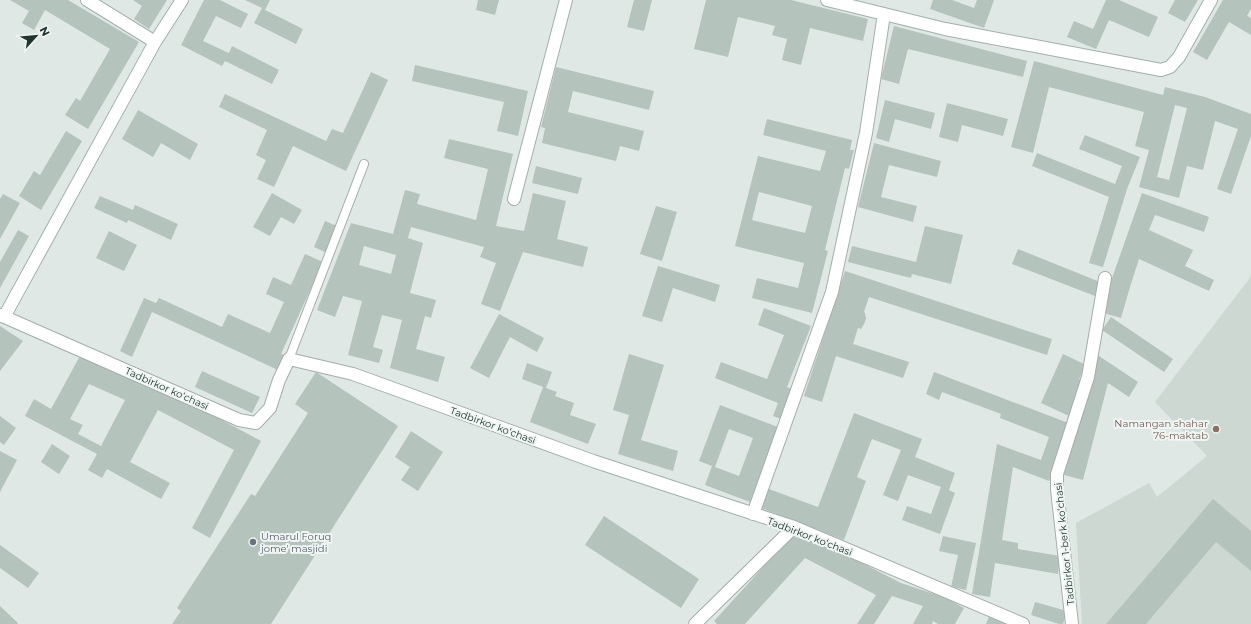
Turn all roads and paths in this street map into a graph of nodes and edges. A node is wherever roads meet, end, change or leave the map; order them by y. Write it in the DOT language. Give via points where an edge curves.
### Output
graph roads {
  1 [pos="87,0"];
  2 [pos="182,0"];
  3 [pos="566,0"];
  4 [pos="827,0"];
  5 [pos="1211,0"];
  6 [pos="884,14"];
  7 [pos="154,42"];
  8 [pos="364,164"];
  9 [pos="514,199"];
  10 [pos="1105,278"];
  11 [pos="2,316"];
  12 [pos="289,359"];
  13 [pos="753,514"];
  14 [pos="794,527"];
  15 [pos="695,624"];
  16 [pos="1023,624"];
  17 [pos="1072,624"];
  1 -- 7 [label="street"];
  2 -- 7 [label="street"];
  3 -- 9 [label="street"];
  4 -- 6 [label="street"];
  5 -- 6 [label="street" via="1179,57 1170,67 1161,70 946,29"];
  6 -- 13 [label="street" via="866,133 832,292"];
  7 -- 11 [label="street"];
  8 -- 12 [label="lane"];
  10 -- 17 [label="street, Tadbirkor 1-berk koʻchasi" via="1088,377 1057,474"];
  11 -- 12 [label="street, Tadbirkor koʻchasi" via="239,420 256,423 270,408"];
  12 -- 13 [label="street, Tadbirkor koʻchasi" via="353,374 593,461"];
  13 -- 14 [label="street, Tadbirkor koʻchasi"];
  14 -- 15 [label="street"];
  14 -- 16 [label="street, Tadbirkor koʻchasi"];
}
